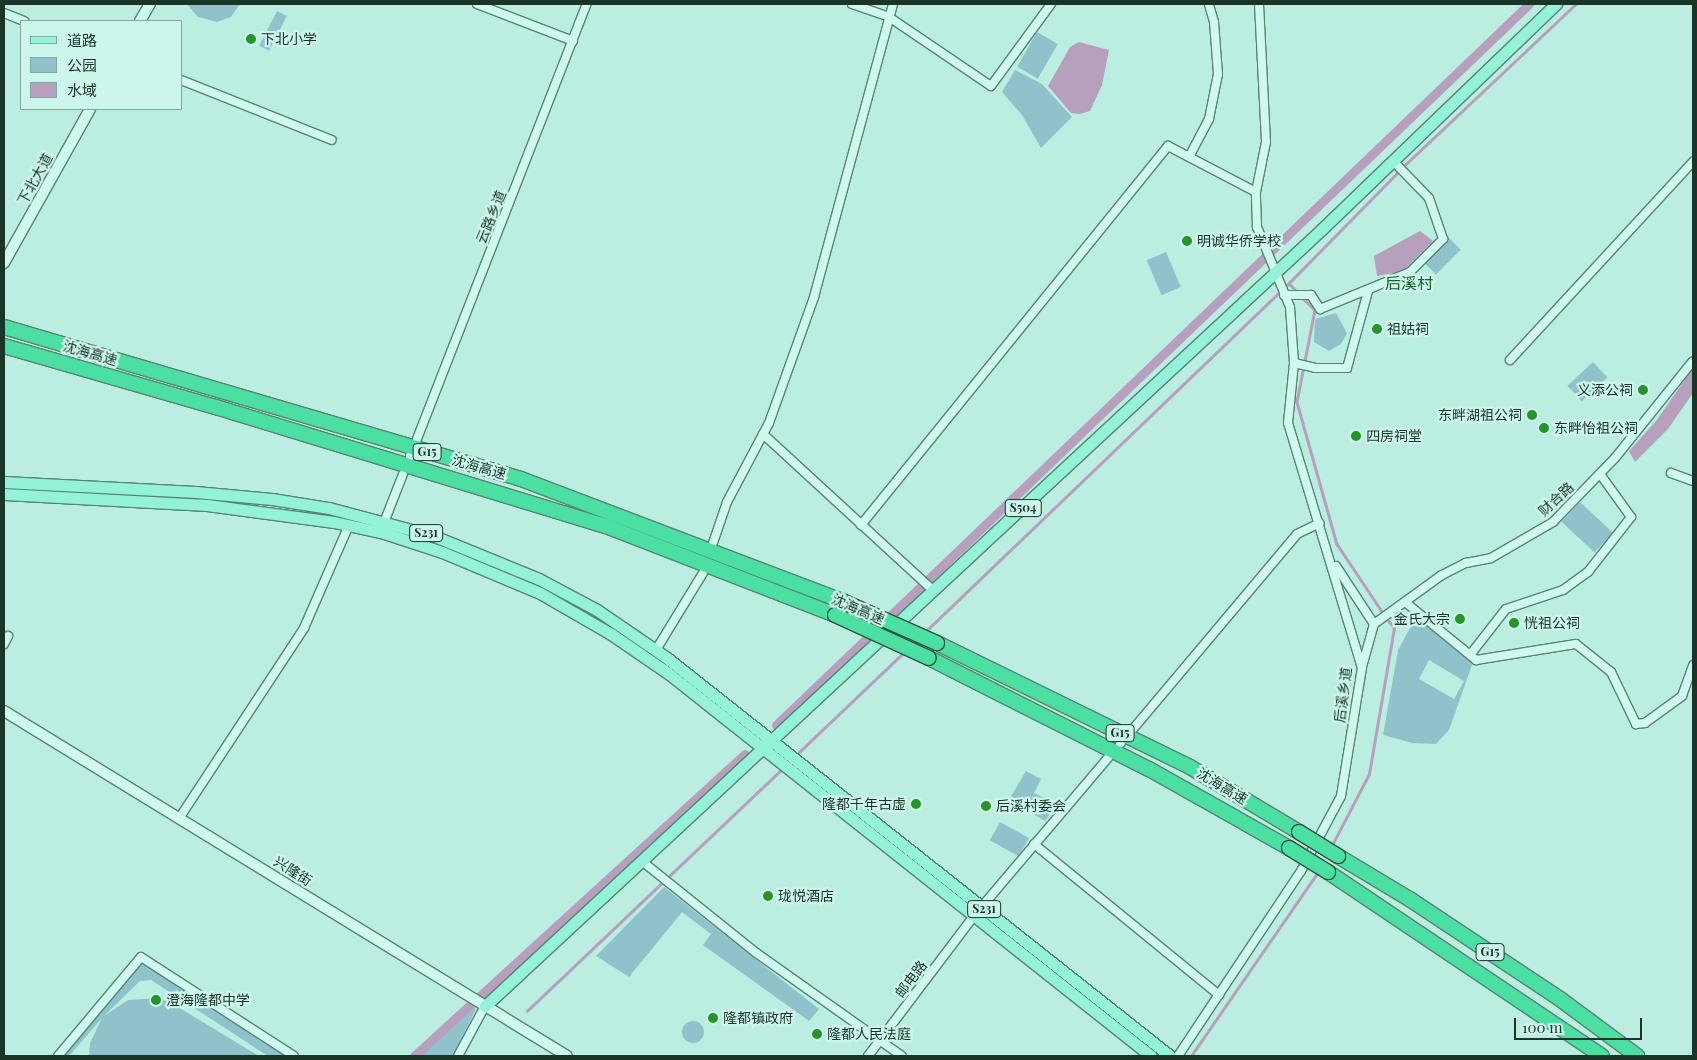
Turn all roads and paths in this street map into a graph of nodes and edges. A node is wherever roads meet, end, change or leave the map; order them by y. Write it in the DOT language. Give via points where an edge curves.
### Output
graph roads {
  1 [pos="150,4"];
  2 [pos="477,4"];
  3 [pos="586,4"];
  4 [pos="852,4"];
  5 [pos="893,4"];
  6 [pos="1051,4"];
  7 [pos="1209,4"];
  8 [pos="1259,4"];
  9 [pos="1556,4"];
  10 [pos="498,7"];
  11 [pos="4,13"];
  12 [pos="889,17"];
  13 [pos="22,20"];
  14 [pos="141,20"];
  15 [pos="573,41"];
  16 [pos="182,80"];
  17 [pos="89,110"];
  18 [pos="332,140"];
  19 [pos="1189,157"];
  20 [pos="1693,162"];
  21 [pos="1395,163"];
  22 [pos="1256,192"];
  23 [pos="4,262"];
  24 [pos="1276,277"];
  25 [pos="1368,291"];
  26 [pos="1284,295"];
  27 [pos="4,327"];
  28 [pos="4,346"];
  29 [pos="1510,360"];
  30 [pos="1693,361"];
  31 [pos="1301,365"];
  32 [pos="763,434"];
  33 [pos="417,439"];
  34 [pos="1671,473"];
  35 [pos="403,474"];
  36 [pos="1600,474"];
  37 [pos="1693,481"];
  38 [pos="4,482"];
  39 [pos="4,494"];
  40 [pos="385,520"];
  41 [pos="1320,522"];
  42 [pos="861,525"];
  43 [pos="350,526"];
  44 [pos="713,542"];
  45 [pos="1331,558"];
  46 [pos="703,574"];
  47 [pos="933,591"];
  48 [pos="1405,602"];
  49 [pos="1374,624"];
  50 [pos="8,636"];
  51 [pos="4,644"];
  52 [pos="656,650"];
  53 [pos="1470,655"];
  54 [pos="1693,665"];
  55 [pos="1362,668"];
  56 [pos="4,711"];
  57 [pos="1132,729"];
  58 [pos="768,746"];
  59 [pos="1108,758"];
  60 [pos="789,762"];
  61 [pos="180,817"];
  62 [pos="1034,844"];
  63 [pos="643,862"];
  64 [pos="981,907"];
  65 [pos="973,917"];
  66 [pos="1219,994"];
  67 [pos="485,1006"];
  68 [pos="880,1041"];
  69 [pos="58,1056"];
  70 [pos="294,1056"];
  71 [pos="458,1056"];
  72 [pos="567,1056"];
  73 [pos="868,1056"];
  74 [pos="902,1056"];
  75 [pos="1151,1056"];
  76 [pos="1170,1056"];
  77 [pos="1178,1056"];
  78 [pos="1602,1056"];
  79 [pos="1637,1056"];
  1 -- 14 [label="street"];
  2 -- 10 [label="street"];
  3 -- 15 [label="street, 云路乡道"];
  4 -- 12 [label="street"];
  5 -- 12 [label="street"];
  6 -- 12 [label="street" via="991,86"];
  7 -- 19 [label="street" via="1214,22 1218,74 1209,119"];
  8 -- 22 [label="street, 后溪乡道" via="1266,142"];
  9 -- 21 [label="main road, S504"];
  10 -- 15 [label="street"];
  11 -- 13 [label="street"];
  12 -- 32 [label="street" via="814,297"];
  15 -- 33 [label="street, 云路乡道"];
  16 -- 18 [label="street"];
  17 -- 23 [label="street, 下北大道"];
  19 -- 22 [label="street"];
  19 -- 42 [label="street" via="1168,146"];
  20 -- 29 [label="street"];
  21 -- 24 [label="main road, S504"];
  21 -- 25 [label="street" via="1429,198 1443,239 1410,272"];
  22 -- 24 [label="street, 后溪乡道" via="1256,226"];
  24 -- 26 [label="street, 后溪乡道"];
  24 -- 47 [label="main road, S504"];
  25 -- 26 [label="street" via="1320,309 1311,296"];
  25 -- 31 [label="street" via="1347,368"];
  26 -- 31 [label="street, 后溪乡道" via="1290,307"];
  27 -- 79 [label="highway, 沈海高速 / G15, bridge" via="521,479 842,601 936,643 1190,767 1411,900 1560,999"];
  28 -- 78 [label="highway, 沈海高速 / G15, bridge" via="611,528 835,615 929,658 1149,769 1290,848"];
  30 -- 36 [label="street, 财合路"];
  31 -- 41 [label="street, 后溪乡道" via="1288,423"];
  32 -- 42 [label="street"];
  32 -- 44 [label="street" via="727,502"];
  34 -- 37 [label="street"];
  35 -- 40 [label="street"];
  36 -- 48 [label="street, 财合路" via="1553,522 1492,558 1466,563 1442,574"];
  36 -- 53 [label="street" via="1631,517 1588,572 1563,590 1506,610"];
  38 -- 40 [label="main road, S231" via="272,499"];
  39 -- 43 [label="main road, S231" via="207,505 284,513"];
  40 -- 52 [label="main road, S231" via="494,558 539,579 597,610"];
  41 -- 45 [label="street, 后溪乡道"];
  41 -- 57 [label="street" via="1297,534"];
  42 -- 47 [label="street"];
  43 -- 58 [label="main road, S231" via="442,552 540,593 644,656"];
  43 -- 61 [label="street" via="304,628"];
  45 -- 49 [label="street"];
  45 -- 55 [label="street, 后溪乡道"];
  46 -- 52 [label="street"];
  47 -- 58 [label="main road, S504"];
  48 -- 49 [label="street, 财合路"];
  48 -- 53 [label="street"];
  49 -- 55 [label="street"];
  50 -- 51 [label="street"];
  52 -- 58 [label="main road, S231"];
  53 -- 54 [label="street" via="1476,660 1576,644 1611,672 1636,724 1645,723 1682,696"];
  55 -- 66 [label="street, 后溪乡道" via="1340,796 1301,871"];
  56 -- 61 [label="street, 兴隆街"];
  58 -- 60 [label="main road, S231"];
  58 -- 63 [label="main road, S504"];
  59 -- 62 [label="street, 邮电路"];
  60 -- 64 [label="main road, S231"];
  60 -- 65 [label="main road, S231"];
  61 -- 67 [label="street, 兴隆街"];
  62 -- 64 [label="street, 邮电路"];
  62 -- 66 [label="street"];
  63 -- 67 [label="main road, S504"];
  63 -- 68 [label="street" via="755,952"];
  64 -- 65 [label="street, 邮电路"];
  64 -- 76 [label="main road, S231"];
  65 -- 68 [label="street, 邮电路"];
  65 -- 75 [label="main road, S231"];
  66 -- 77 [label="street, 后溪乡道"];
  67 -- 71 [label="street"];
  67 -- 72 [label="street, 兴隆街"];
  68 -- 73 [label="street, 邮电路"];
  68 -- 74 [label="street"];
  69 -- 70 [label="street" via="141,957"];
}
